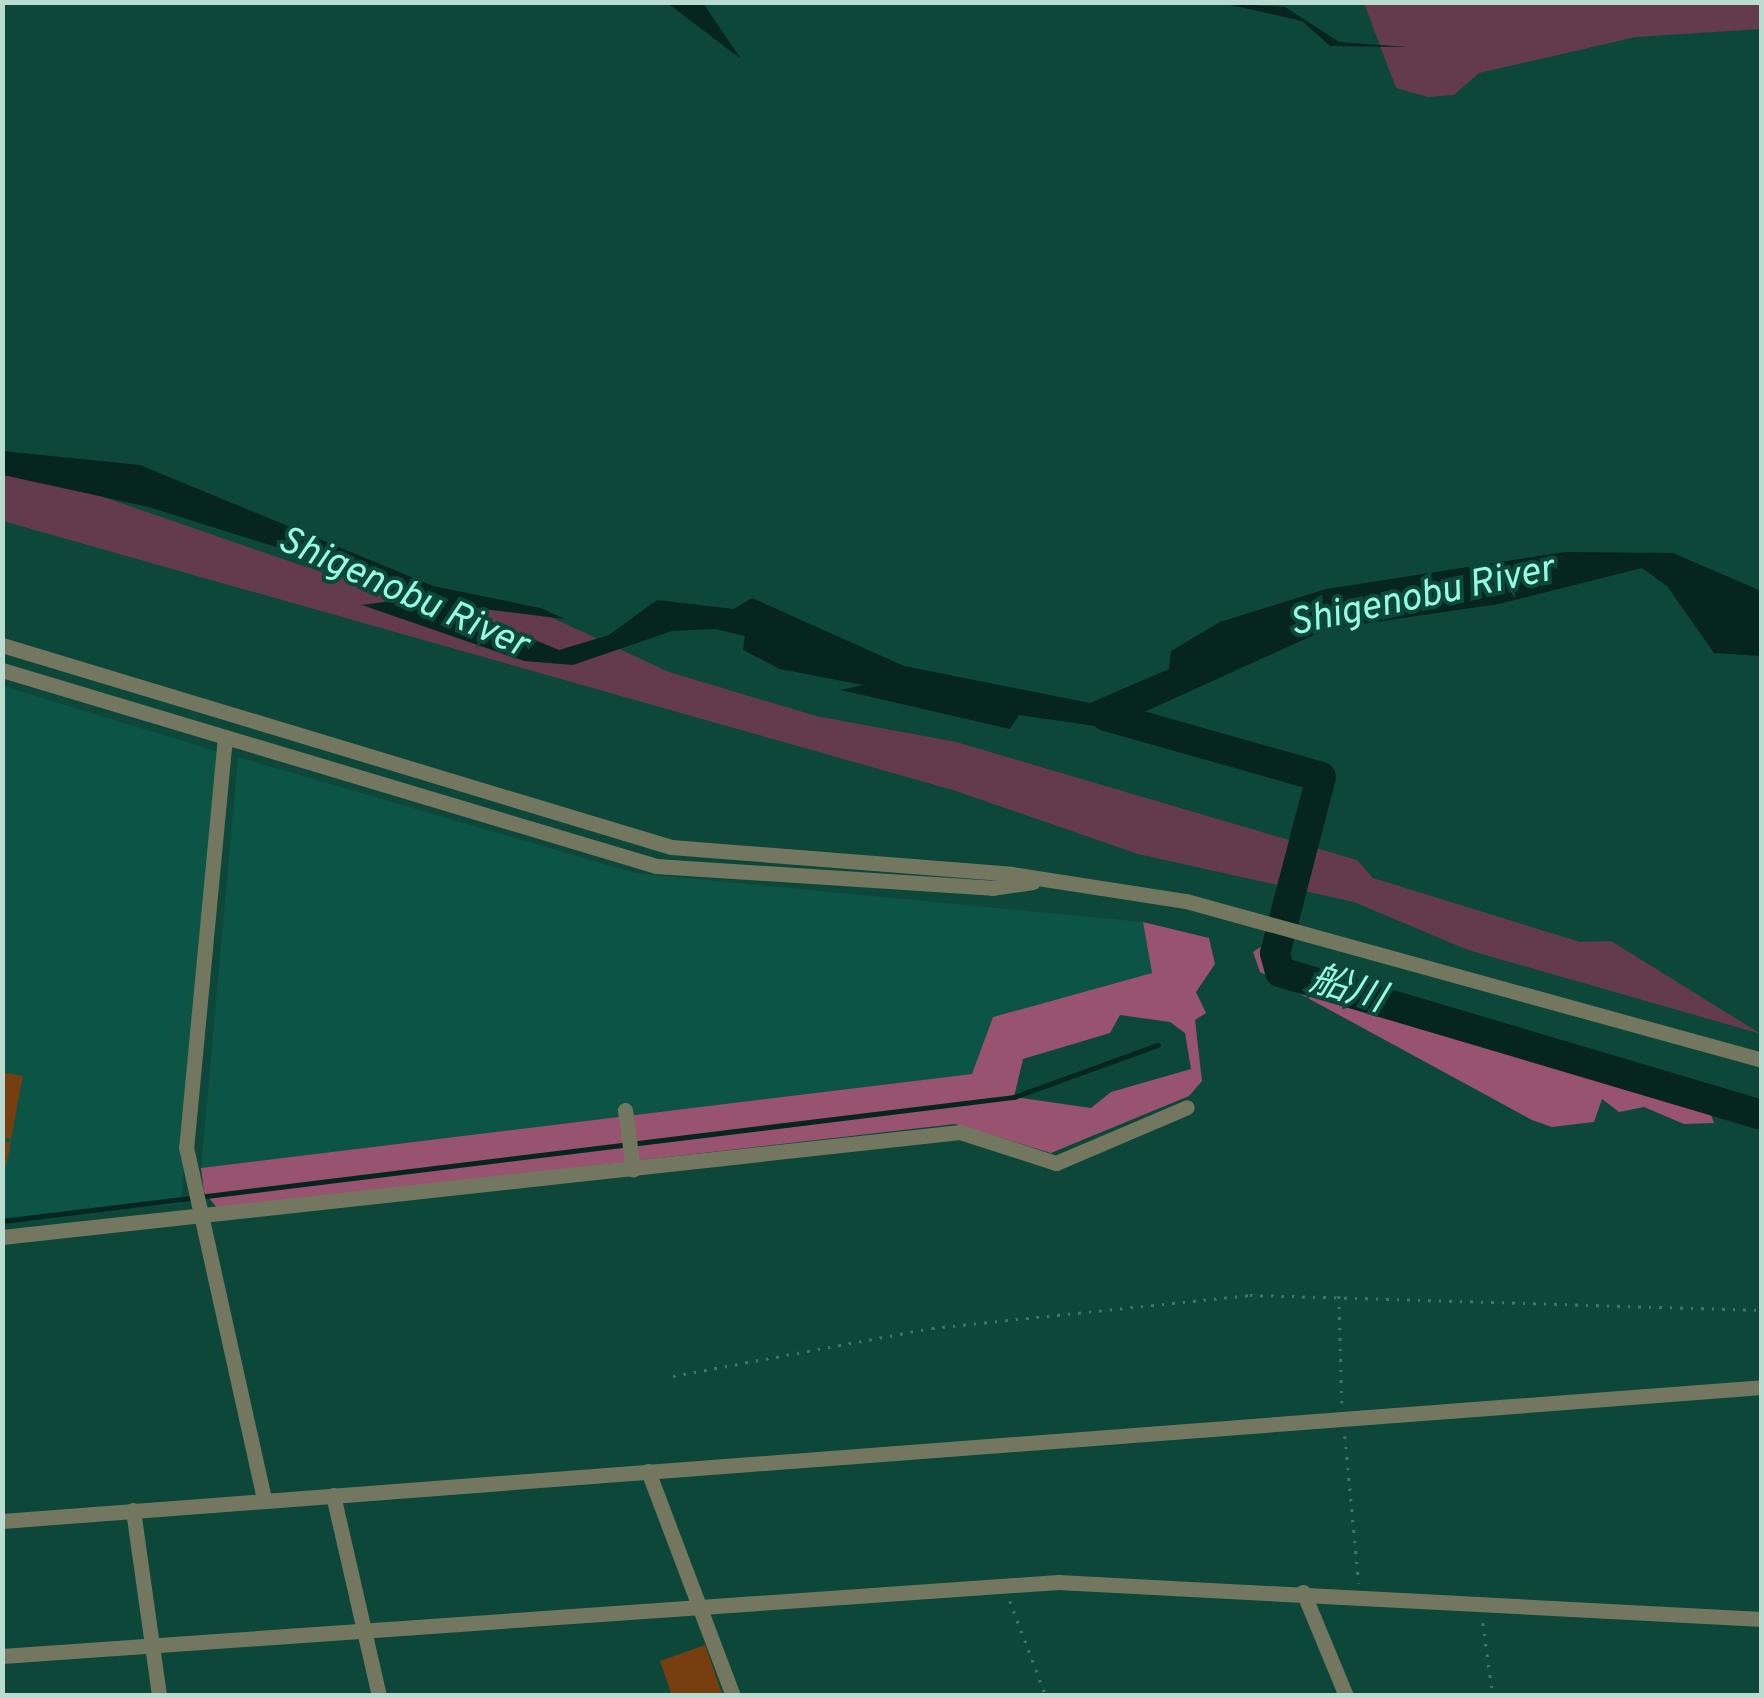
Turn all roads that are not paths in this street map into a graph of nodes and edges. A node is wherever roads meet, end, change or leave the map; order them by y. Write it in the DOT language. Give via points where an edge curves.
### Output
graph roads {
  1 [pos="2,645"];
  2 [pos="2,670"];
  3 [pos="225,737"];
  4 [pos="1050,879"];
  5 [pos="1762,1060"];
  6 [pos="1187,1107"];
  7 [pos="625,1113"];
  8 [pos="633,1166"];
  9 [pos="199,1218"];
  10 [pos="2,1238"];
  11 [pos="1762,1388"];
  12 [pos="648,1471"];
  13 [pos="333,1494"];
  14 [pos="264,1500"];
  15 [pos="133,1510"];
  16 [pos="2,1521"];
  17 [pos="1304,1592"];
  18 [pos="700,1608"];
  19 [pos="1762,1619"];
  20 [pos="362,1631"];
  21 [pos="152,1645"];
  22 [pos="2,1656"];
  23 [pos="159,1696"];
  24 [pos="380,1696"];
  25 [pos="733,1696"];
  26 [pos="1346,1696"];
  1 -- 4 [label="street" via="670,847"];
  2 -- 3 [label="street"];
  3 -- 4 [label="street" via="656,866 992,888"];
  3 -- 9 [label="street" via="186,1146"];
  4 -- 5 [label="street" via="1320,933"];
  6 -- 8 [label="street" via="1056,1163 960,1132"];
  7 -- 8 [label="street"];
  8 -- 9 [label="street"];
  9 -- 10 [label="street"];
  9 -- 14 [label="street"];
  11 -- 12 [label="street"];
  12 -- 13 [label="street"];
  12 -- 18 [label="street"];
  13 -- 14 [label="street"];
  13 -- 20 [label="street"];
  14 -- 15 [label="street"];
  15 -- 16 [label="street"];
  15 -- 21 [label="street"];
  17 -- 18 [label="street" via="1004,1585"];
  17 -- 19 [label="street"];
  17 -- 26 [label="street"];
  18 -- 20 [label="street"];
  18 -- 25 [label="street"];
  20 -- 21 [label="street"];
  20 -- 24 [label="street"];
  21 -- 22 [label="street"];
  21 -- 23 [label="street"];
}
